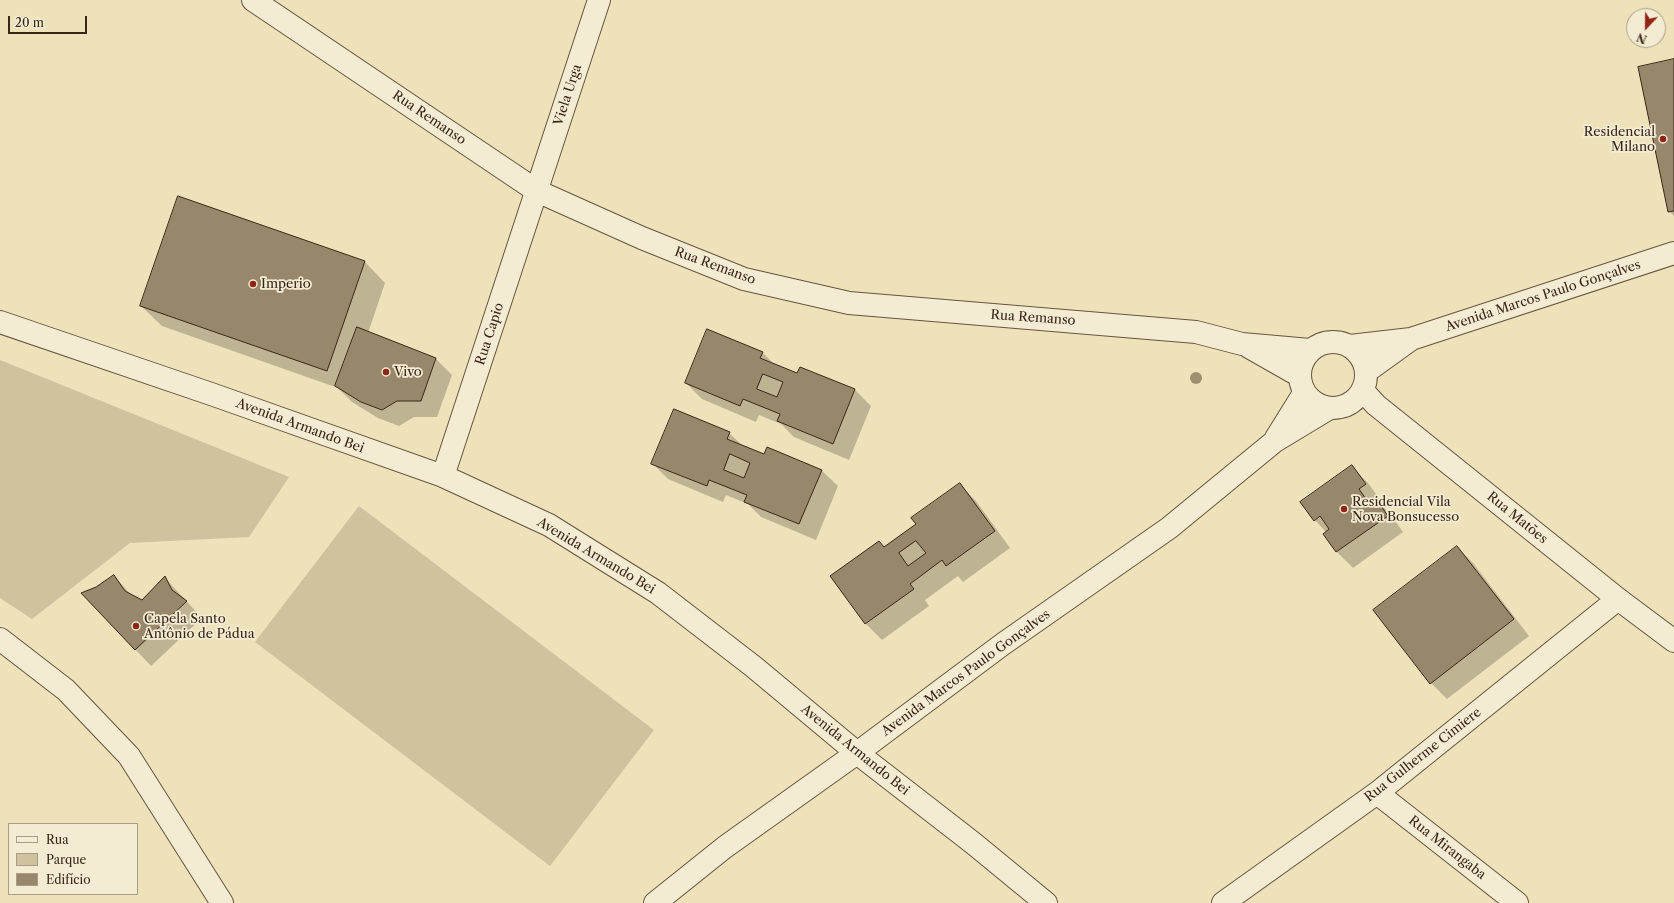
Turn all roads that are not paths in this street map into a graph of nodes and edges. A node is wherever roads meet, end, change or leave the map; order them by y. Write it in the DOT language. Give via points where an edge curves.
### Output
graph roads {
  1 [pos="253,0"];
  2 [pos="599,0"];
  3 [pos="538,191"];
  4 [pos="1674,253"];
  5 [pos="0,322"];
  6 [pos="1411,339"];
  7 [pos="1242,344"];
  8 [pos="1350,346"];
  9 [pos="1310,350"];
  10 [pos="1365,381"];
  11 [pos="1302,385"];
  12 [pos="1328,409"];
  13 [pos="1275,441"];
  14 [pos="443,476"];
  15 [pos="1618,599"];
  16 [pos="0,639"];
  17 [pos="1674,641"];
  18 [pos="857,753"];
  19 [pos="1377,793"];
  20 [pos="212,897"];
  21 [pos="655,903"];
  22 [pos="1046,903"];
  23 [pos="1223,903"];
  24 [pos="1517,903"];
  1 -- 3 [label="street, Rua Remanso"];
  2 -- 3 [label="street, Viela Urga"];
  3 -- 7 [label="street, Rua Remanso" via="642,238 744,279 849,303 1196,332"];
  3 -- 14 [label="street, Rua Capio"];
  4 -- 6 [label="street, Avenida Marcos Paulo Gonçalves"];
  5 -- 14 [label="street, Avenida Armando Bei"];
  6 -- 8 [label="street, Avenida Marcos Paulo Gonçalves"];
  6 -- 10 [label="street, Avenida Marcos Paulo Gonçalves"];
  7 -- 9 [label="street, Rua Remanso"];
  7 -- 11 [label="street, Rua Remanso"];
  8 -- 9 [label="street" via="1337,342 1323,344"];
  8 -- 10 [label="street" via="1358,353"];
  9 -- 11 [label="street" via="1302,362"];
  10 -- 12 [label="street" via="1357,399 1339,409"];
  10 -- 15 [label="street, Rua Matões" via="1376,405"];
  11 -- 12 [label="street" via="1318,406"];
  11 -- 13 [label="street, Avenida Marcos Paulo Gonçalves"];
  12 -- 13 [label="street, Avenida Marcos Paulo Gonçalves"];
  13 -- 18 [label="street, Avenida Marcos Paulo Gonçalves" via="1169,528 1003,644"];
  14 -- 18 [label="street, Avenida Armando Bei" via="549,525 658,593 754,667"];
  15 -- 17 [label="street, Rua Matões"];
  15 -- 19 [label="street, Rua Gulherme Cimiere"];
  16 -- 20 [label="street" via="66,690 129,756"];
  18 -- 21 [label="street, Avenida Marcos Paulo Gonçalves" via="725,847"];
  18 -- 22 [label="street, Avenida Armando Bei"];
  19 -- 23 [label="street, Rua Gulherme Cimiere"];
  19 -- 24 [label="street, Rua Mirangaba"];
}
